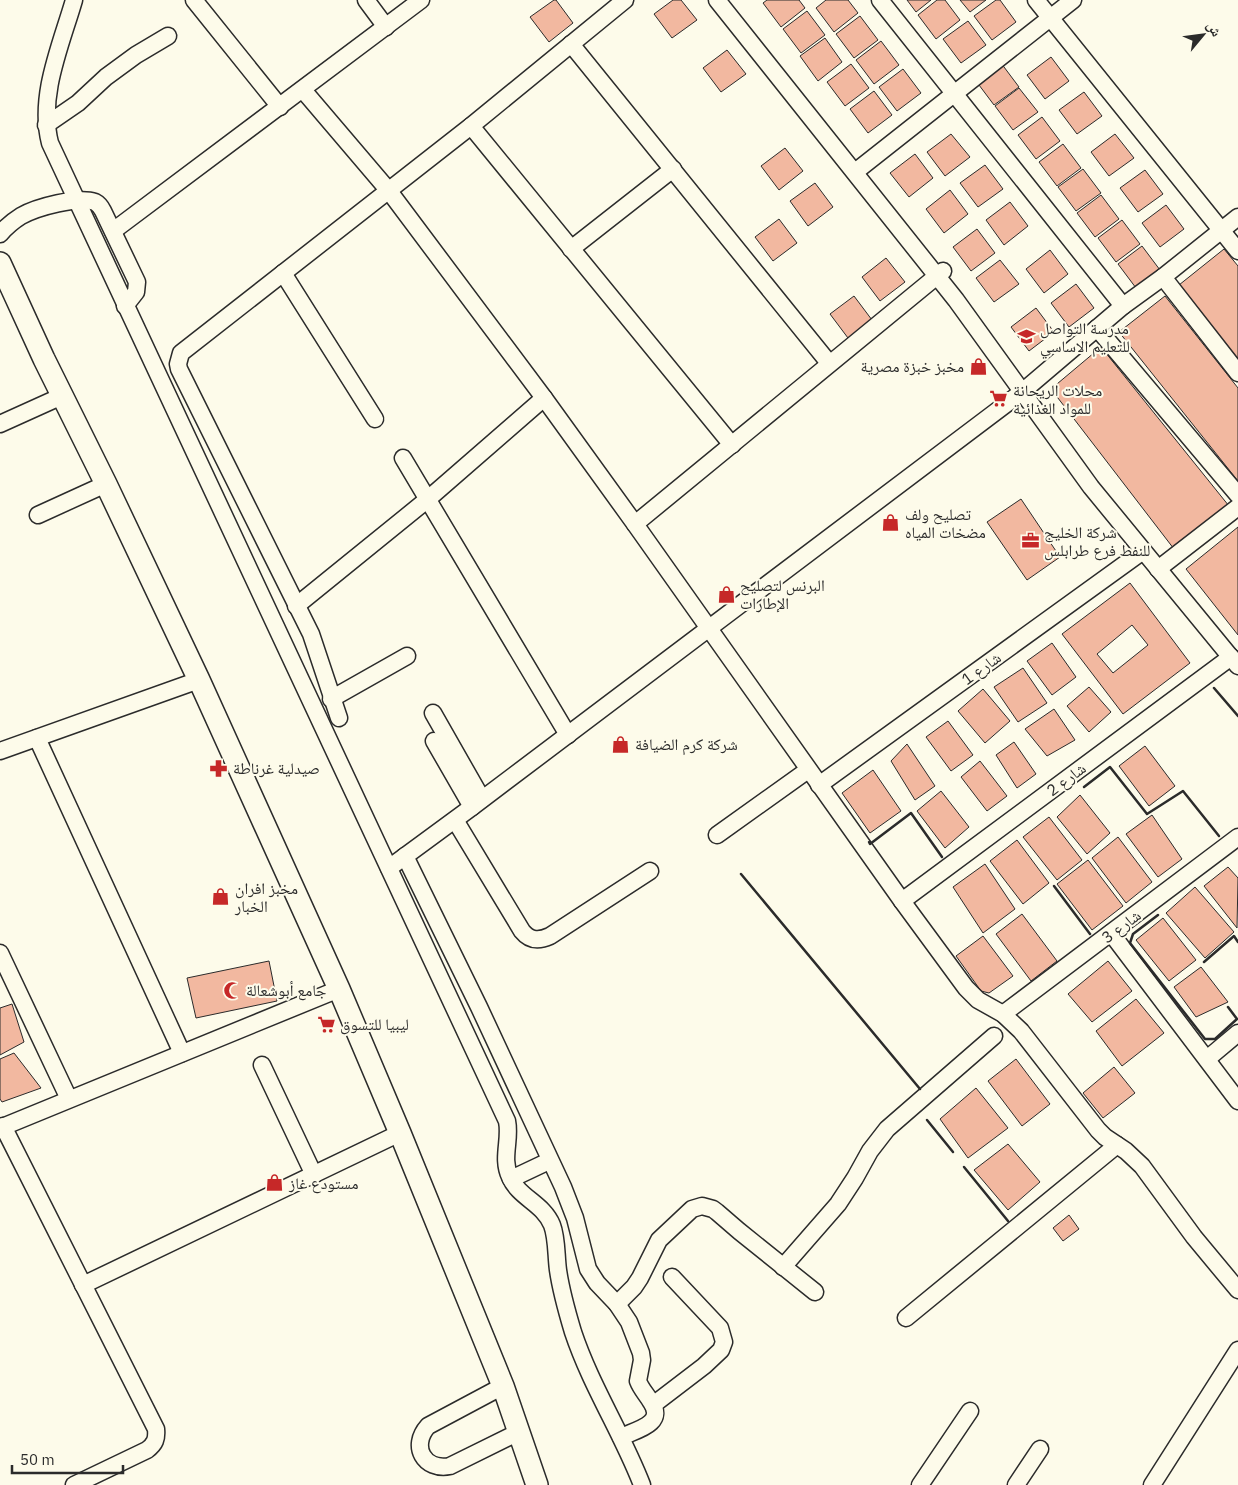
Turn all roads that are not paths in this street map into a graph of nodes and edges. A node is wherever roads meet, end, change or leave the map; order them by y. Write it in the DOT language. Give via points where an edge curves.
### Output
graph roads {
  1 [pos="74,0"];
  2 [pos="194,0"];
  3 [pos="366,0"];
  4 [pos="421,0"];
  5 [pos="625,0"];
  6 [pos="717,0"];
  7 [pos="727,0"];
  8 [pos="880,0"];
  9 [pos="1036,0"];
  10 [pos="1073,0"];
  11 [pos="1050,17"];
  12 [pos="386,27"];
  13 [pos="168,36"];
  14 [pos="572,44"];
  15 [pos="303,90"];
  16 [pos="955,93"];
  17 [pos="280,107"];
  18 [pos="46,126"];
  19 [pos="471,126"];
  20 [pos="673,169"];
  21 [pos="859,169"];
  22 [pos="389,191"];
  23 [pos="76,201"];
  24 [pos="1238,217"];
  25 [pos="1222,230"];
  26 [pos="113,231"];
  27 [pos="0,234"];
  28 [pos="571,249"];
  29 [pos="1238,251"];
  30 [pos="0,263"];
  31 [pos="283,272"];
  32 [pos="940,273"];
  33 [pos="1163,277"];
  34 [pos="125,306"];
  35 [pos="1123,306"];
  36 [pos="1096,328"];
  37 [pos="829,363"];
  38 [pos="1238,372"];
  39 [pos="1025,389"];
  40 [pos="62,396"];
  41 [pos="544,398"];
  42 [pos="375,419"];
  43 [pos="0,424"];
  44 [pos="732,445"];
  45 [pos="403,458"];
  46 [pos="106,484"];
  47 [pos="1238,495"];
  48 [pos="428,499"];
  49 [pos="1238,507"];
  50 [pos="38,515"];
  51 [pos="635,524"];
  52 [pos="1143,551"];
  53 [pos="1162,566"];
  54 [pos="296,606"];
  55 [pos="708,628"];
  56 [pos="317,650"];
  57 [pos="407,656"];
  58 [pos="1236,658"];
  59 [pos="293,663"];
  60 [pos="198,680"];
  61 [pos="331,699"];
  62 [pos="433,713"];
  63 [pos="339,718"];
  64 [pos="568,734"];
  65 [pos="37,738"];
  66 [pos="434,740"];
  67 [pos="0,751"];
  68 [pos="808,770"];
  69 [pos="819,785"];
  70 [pos="477,803"];
  71 [pos="455,820"];
  72 [pos="717,835"];
  73 [pos="1238,837"];
  74 [pos="405,856"];
  75 [pos="389,868"];
  76 [pos="650,871"];
  77 [pos="902,902"];
  78 [pos="1111,933"];
  79 [pos="0,953"];
  80 [pos="338,989"];
  81 [pos="1003,1014"];
  82 [pos="1238,1033"];
  83 [pos="994,1036"];
  84 [pos="182,1053"];
  85 [pos="1207,1059"];
  86 [pos="262,1065"];
  87 [pos="69,1099"];
  88 [pos="1238,1101"];
  89 [pos="2,1127"];
  90 [pos="400,1133"];
  91 [pos="1117,1144"];
  92 [pos="549,1161"];
  93 [pos="314,1175"];
  94 [pos="510,1179"];
  95 [pos="783,1267"];
  96 [pos="672,1277"];
  97 [pos="83,1285"];
  98 [pos="1238,1290"];
  99 [pos="814,1292"];
  100 [pos="618,1304"];
  101 [pos="906,1318"];
  102 [pos="1238,1350"];
  103 [pos="1234,1367"];
  104 [pos="503,1386"];
  105 [pos="653,1405"];
  106 [pos="970,1411"];
  107 [pos="520,1432"];
  108 [pos="621,1437"];
  109 [pos="1040,1449"];
  110 [pos="1156,1484"];
  111 [pos="74,1485"];
  112 [pos="537,1485"];
  113 [pos="642,1485"];
  114 [pos="920,1485"];
  115 [pos="1016,1485"];
  1 -- 18 [label="street" via="52,76"];
  2 -- 17 [label="street"];
  3 -- 12 [label="street"];
  4 -- 12 [label="street"];
  5 -- 14 [label="street"];
  6 -- 21 [label="street"];
  7 -- 21 [label="street"];
  8 -- 16 [label="street"];
  9 -- 11 [label="street"];
  10 -- 11 [label="street"];
  11 -- 16 [label="street"];
  11 -- 25 [label="street"];
  12 -- 15 [label="street"];
  13 -- 18 [label="street" via="136,55"];
  14 -- 19 [label="street"];
  14 -- 20 [label="street"];
  15 -- 17 [label="street"];
  15 -- 22 [label="street"];
  16 -- 21 [label="street"];
  16 -- 35 [label="street"];
  17 -- 26 [label="street"];
  18 -- 23 [label="street" via="53,152"];
  19 -- 22 [label="street"];
  19 -- 28 [label="street"];
  20 -- 28 [label="street"];
  20 -- 37 [label="street"];
  21 -- 32 [label="street"];
  22 -- 31 [label="street"];
  22 -- 41 [label="street"];
  23 -- 26 [label="street" via="97,204"];
  23 -- 27 [label="street" via="31,211"];
  23 -- 34 [label="street"];
  24 -- 25 [label="street"];
  25 -- 29 [label="street"];
  25 -- 33 [label="street"];
  26 -- 34 [label="street" via="137,282 136,292"];
  28 -- 44 [label="street"];
  30 -- 40 [label="main road"];
  31 -- 42 [label="street"];
  31 -- 54 [label="street" via="185,349 178,364"];
  32 -- 37 [label="street"];
  32 -- 39 [label="street"];
  33 -- 35 [label="street"];
  33 -- 38 [label="street"];
  34 -- 59 [label="street"];
  35 -- 36 [label="street"];
  36 -- 39 [label="street"];
  36 -- 47 [label="street"];
  37 -- 44 [label="street"];
  39 -- 52 [label="street" via="1086,480"];
  39 -- 53 [label="street"];
  39 -- 55 [label="street"];
  40 -- 43 [label="street"];
  40 -- 46 [label="main road"];
  41 -- 48 [label="street"];
  41 -- 51 [label="street"];
  44 -- 51 [label="street"];
  45 -- 48 [label="street"];
  46 -- 50 [label="street"];
  46 -- 60 [label="main road"];
  48 -- 54 [label="street"];
  48 -- 64 [label="street"];
  49 -- 53 [label="street"];
  51 -- 55 [label="street"];
  52 -- 53 [label="street"];
  52 -- 69 [label="street, شارع 1"];
  53 -- 58 [label="street"];
  54 -- 56 [label="street"];
  55 -- 64 [label="street"];
  55 -- 68 [label="street"];
  56 -- 59 [label="street"];
  56 -- 61 [label="street"];
  57 -- 61 [label="street"];
  58 -- 77 [label="street, شارع 2"];
  59 -- 75 [label="street"];
  60 -- 65 [label="street"];
  60 -- 80 [label="main road"];
  61 -- 63 [label="street"];
  62 -- 70 [label="street"];
  64 -- 70 [label="street"];
  65 -- 67 [label="street"];
  65 -- 84 [label="street"];
  66 -- 70 [label="street"];
  68 -- 69 [label="street"];
  68 -- 72 [label="street"];
  69 -- 77 [label="street"];
  70 -- 71 [label="street"];
  71 -- 74 [label="street"];
  71 -- 76 [label="street" via="522,931 534,940 550,936"];
  73 -- 78 [label="street, شارع 3"];
  74 -- 75 [label="street"];
  74 -- 92 [label="street" via="480,1007"];
  75 -- 94 [label="street" via="507,1121 506,1162"];
  77 -- 81 [label="street" via="972,994"];
  78 -- 81 [label="street, شارع 3"];
  78 -- 85 [label="street"];
  79 -- 87 [label="street"];
  80 -- 84 [label="street"];
  80 -- 90 [label="main road"];
  81 -- 91 [label="street" via="1021,1031 1098,1130"];
  82 -- 85 [label="street"];
  83 -- 95 [label="street" via="887,1129 838,1204"];
  84 -- 87 [label="street"];
  85 -- 88 [label="street"];
  86 -- 93 [label="street"];
  87 -- 89 [label="street"];
  89 -- 97 [label="street"];
  90 -- 93 [label="street"];
  90 -- 104 [label="main road"];
  91 -- 98 [label="street" via="1142,1166"];
  91 -- 101 [label="street"];
  92 -- 94 [label="street"];
  92 -- 100 [label="street" via="569,1202 588,1268 597,1283"];
  93 -- 97 [label="street"];
  94 -- 108 [label="street" via="546,1213 552,1226 558,1272 573,1330 590,1376"];
  95 -- 99 [label="street"];
  95 -- 100 [label="street" via="713,1209 697,1207 659,1240 637,1282"];
  96 -- 105 [label="street" via="720,1328 724,1342 721,1350 704,1366"];
  97 -- 111 [label="street" via="156,1430 157,1438 147,1450"];
  100 -- 105 [label="street" via="639,1346 642,1360 638,1381"];
  102 -- 103 [label="street"];
  103 -- 110 [label="street"];
  104 -- 107 [label="main road"];
  104 -- 107 [label="street" via="428,1426 421,1438 421,1452 430,1463 450,1466"];
  105 -- 108 [label="street" via="656,1412 652,1422"];
  106 -- 114 [label="street"];
  107 -- 112 [label="main road"];
  108 -- 113 [label="street"];
  109 -- 115 [label="street"];
}
